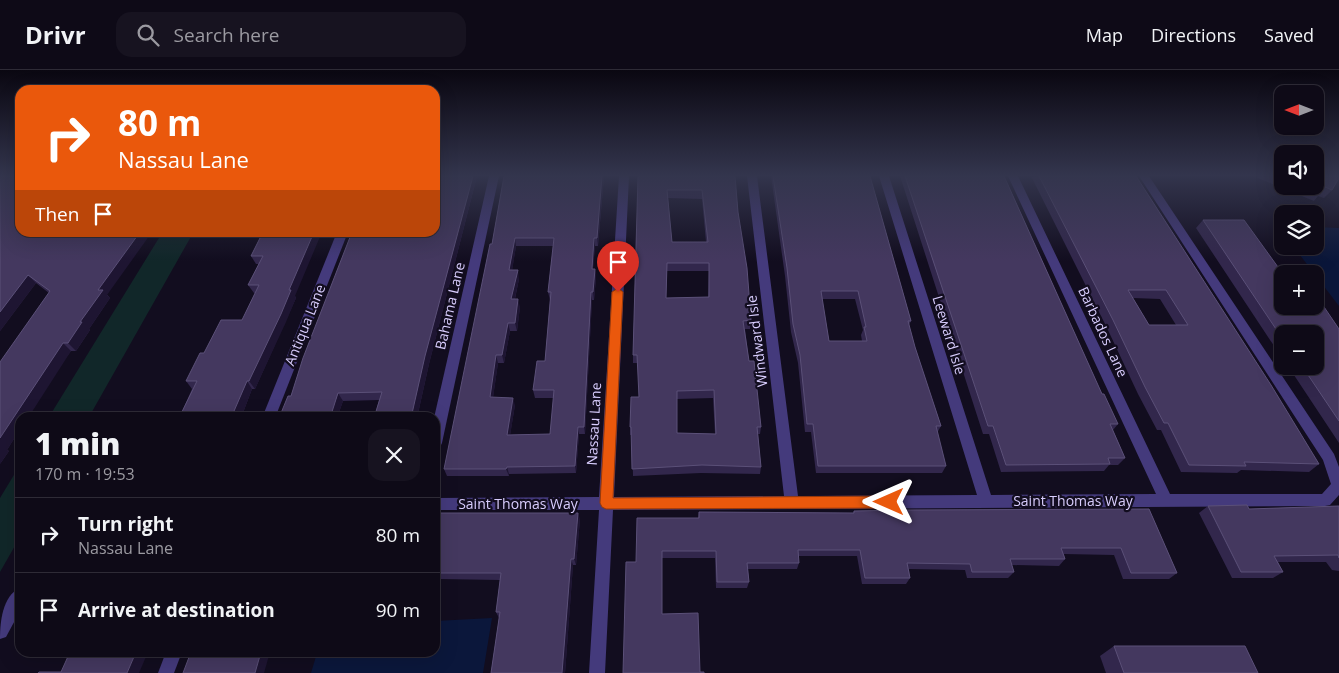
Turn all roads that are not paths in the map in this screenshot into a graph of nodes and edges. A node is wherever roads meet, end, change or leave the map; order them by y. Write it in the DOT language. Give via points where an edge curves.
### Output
graph roads {
  1 [pos="488,204"];
  2 [pos="622,204"];
  3 [pos="755,204"];
  4 [pos="893,204"];
  5 [pos="1026,204"];
  6 [pos="1162,204"];
  7 [pos="340,237"];
  8 [pos="270,412"];
  9 [pos="440,420"];
  10 [pos="1166,501"];
  11 [pos="792,502"];
  12 [pos="986,502"];
  13 [pos="606,503"];
  14 [pos="440,504"];
  15 [pos="15,605"];
  16 [pos="0,631"];
  17 [pos="172,657"];
  18 [pos="166,673"];
  19 [pos="597,673"];
  1 -- 9 [label="street, Bahama Lane"];
  2 -- 13 [label="street, Nassau Lane"];
  3 -- 11 [label="street, Windward Isle"];
  4 -- 12 [label="street, Leeward Isle"];
  5 -- 10 [label="street, Barbados Lane"];
  6 -- 10 [label="street, Saint Thomas Way" via="1329,458 1338,486 1325,500"];
  7 -- 8 [label="street, Antiqua Lane"];
  10 -- 12 [label="street, Saint Thomas Way"];
  11 -- 12 [label="street, Saint Thomas Way"];
  11 -- 13 [label="street, Saint Thomas Way"];
  13 -- 14 [label="street, Saint Thomas Way"];
  13 -- 19 [label="street, Nassau Lane"];
  15 -- 16 [label="street"];
  17 -- 18 [label="street"];
}
